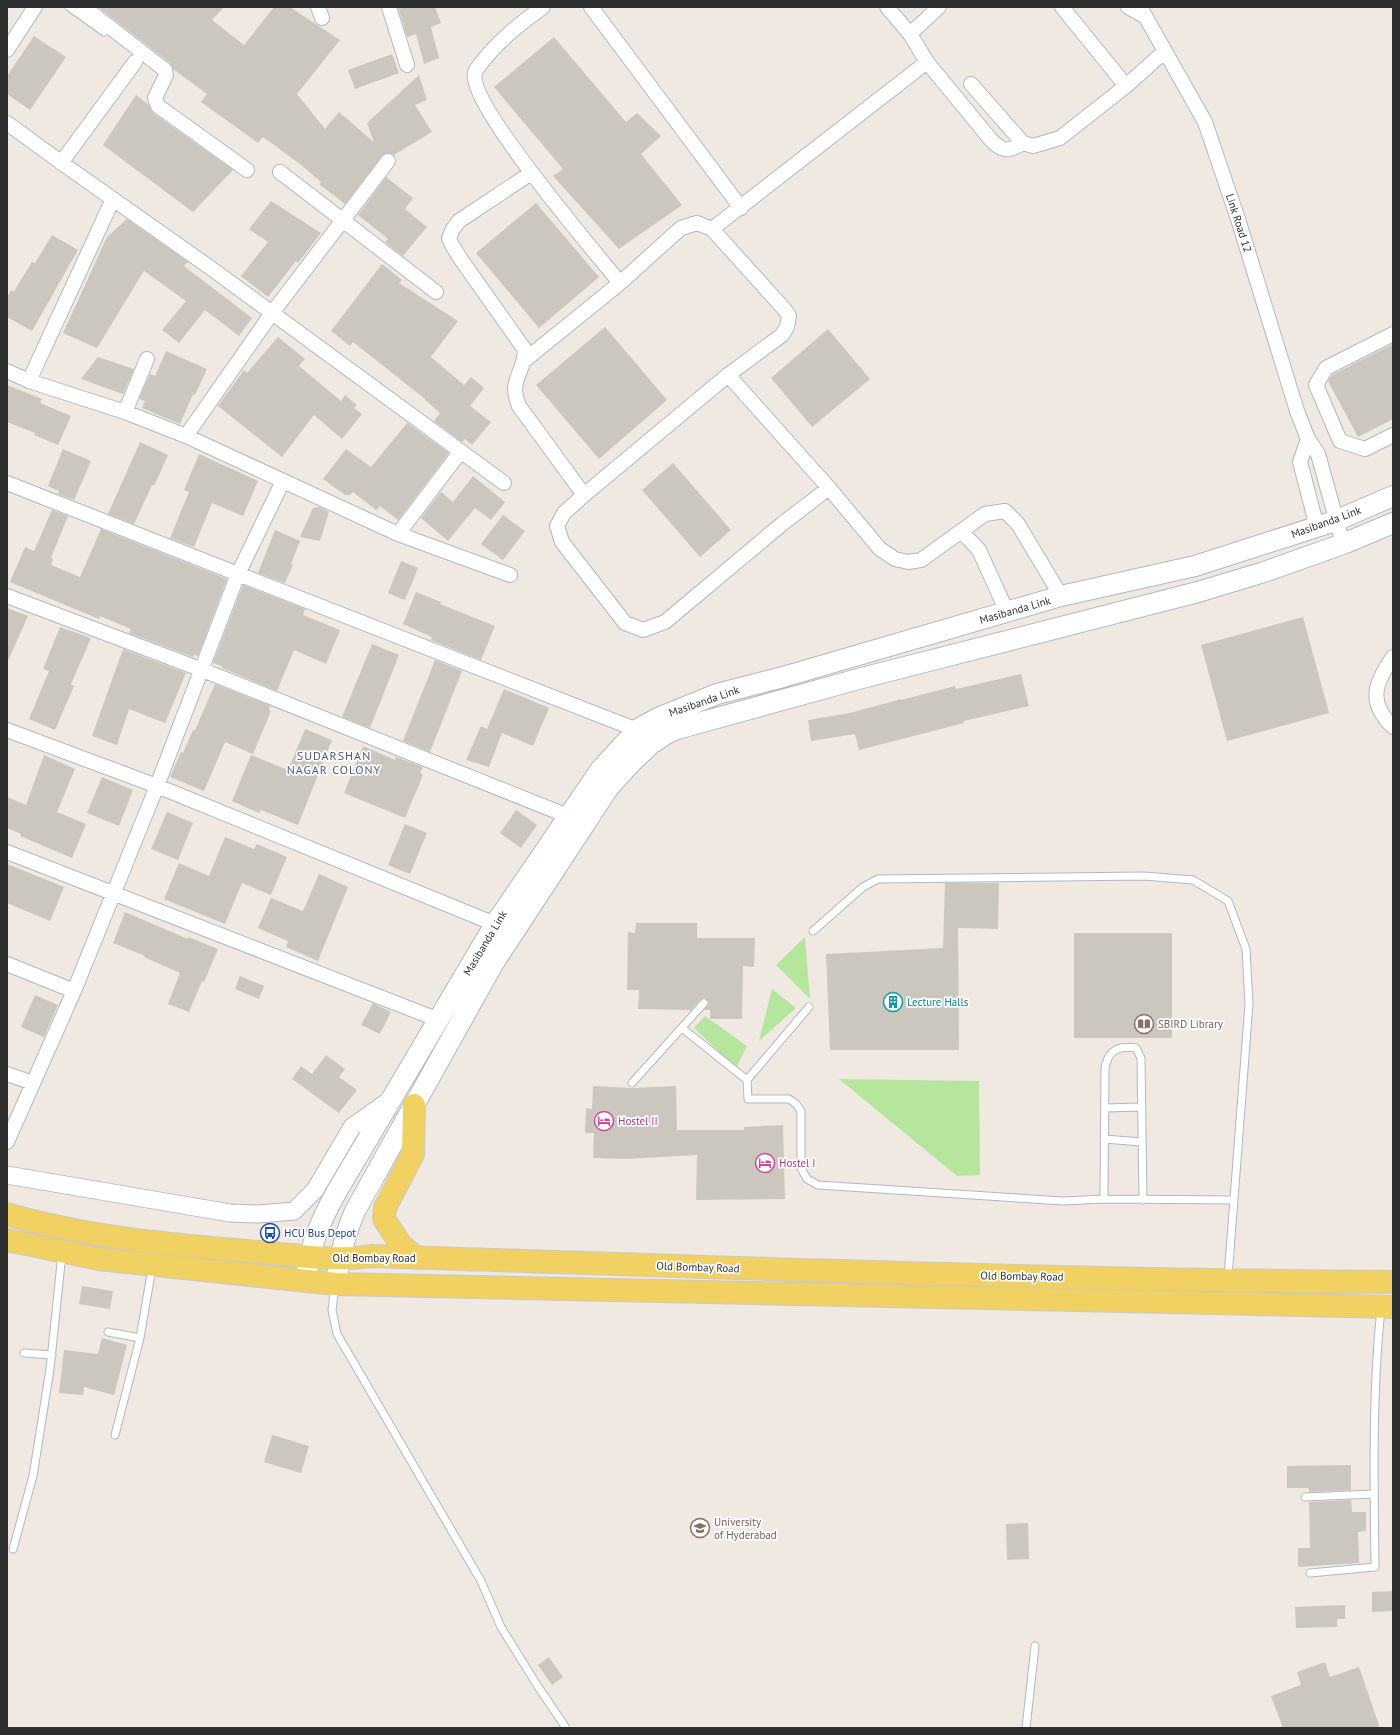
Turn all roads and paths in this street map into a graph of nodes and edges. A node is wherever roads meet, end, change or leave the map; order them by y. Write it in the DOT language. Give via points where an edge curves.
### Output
graph roads {
  1 [pos="34,7"];
  2 [pos="69,7"];
  3 [pos="84,7"];
  4 [pos="389,7"];
  5 [pos="543,7"];
  6 [pos="591,7"];
  7 [pos="887,7"];
  8 [pos="939,7"];
  9 [pos="1062,7"];
  10 [pos="1128,7"];
  11 [pos="1143,12"];
  12 [pos="104,32"];
  13 [pos="910,34"];
  14 [pos="7,50"];
  15 [pos="1165,51"];
  16 [pos="135,62"];
  17 [pos="927,62"];
  18 [pos="406,64"];
  19 [pos="971,84"];
  20 [pos="1126,86"];
  21 [pos="7,123"];
  22 [pos="1023,143"];
  23 [pos="388,161"];
  24 [pos="61,163"];
  25 [pos="247,170"];
  26 [pos="280,172"];
  27 [pos="531,173"];
  28 [pos="113,199"];
  29 [pos="741,208"];
  30 [pos="342,221"];
  31 [pos="712,229"];
  32 [pos="620,283"];
  33 [pos="436,292"];
  34 [pos="272,313"];
  35 [pos="1393,334"];
  36 [pos="147,359"];
  37 [pos="525,360"];
  38 [pos="7,371"];
  39 [pos="728,375"];
  40 [pos="29,381"];
  41 [pos="125,412"];
  42 [pos="1393,435"];
  43 [pos="186,436"];
  44 [pos="1308,439"];
  45 [pos="461,451"];
  46 [pos="283,481"];
  47 [pos="7,483"];
  48 [pos="504,483"];
  49 [pos="829,488"];
  50 [pos="584,495"];
  51 [pos="1393,496"];
  52 [pos="1393,523"];
  53 [pos="1326,524"];
  54 [pos="962,532"];
  55 [pos="398,534"];
  56 [pos="1343,544"];
  57 [pos="238,574"];
  58 [pos="510,574"];
  59 [pos="7,596"];
  60 [pos="1061,596"];
  61 [pos="1007,612"];
  62 [pos="1393,657"];
  63 [pos="200,670"];
  64 [pos="744,687"];
  65 [pos="749,709"];
  66 [pos="1393,727"];
  67 [pos="638,729"];
  68 [pos="7,730"];
  69 [pos="659,739"];
  70 [pos="157,786"];
  71 [pos="568,816"];
  72 [pos="7,852"];
  73 [pos="113,894"];
  74 [pos="495,924"];
  75 [pos="813,931"];
  76 [pos="7,964"];
  77 [pos="74,991"];
  78 [pos="704,1003"];
  79 [pos="809,1007"];
  80 [pos="439,1020"];
  81 [pos="682,1028"];
  82 [pos="7,1074"];
  83 [pos="746,1080"];
  84 [pos="33,1083"];
  85 [pos="632,1083"];
  86 [pos="392,1098"];
  87 [pos="414,1105"];
  88 [pos="1141,1106"];
  89 [pos="1105,1108"];
  90 [pos="1104,1140"];
  91 [pos="7,1142"];
  92 [pos="1142,1142"];
  93 [pos="7,1175"];
  94 [pos="1104,1199"];
  95 [pos="1143,1200"];
  96 [pos="1234,1200"];
  97 [pos="7,1214"];
  98 [pos="7,1240"];
  99 [pos="62,1252"];
  100 [pos="309,1256"];
  101 [pos="340,1258"];
  102 [pos="417,1258"];
  103 [pos="153,1266"];
  104 [pos="306,1279"];
  105 [pos="1228,1281"];
  106 [pos="1393,1282"];
  107 [pos="336,1284"];
  108 [pos="1387,1307"];
  109 [pos="108,1332"];
  110 [pos="140,1338"];
  111 [pos="24,1353"];
  112 [pos="52,1355"];
  113 [pos="115,1436"];
  114 [pos="1374,1494"];
  115 [pos="1305,1497"];
  116 [pos="13,1549"];
  117 [pos="1310,1573"];
  118 [pos="1035,1646"];
  119 [pos="566,1728"];
  120 [pos="1026,1728"];
  1 -- 14 [label="street"];
  2 -- 12 [label="lane"];
  3 -- 25 [label="street" via="165,70 166,75 155,98 158,106"];
  4 -- 18 [label="street"];
  5 -- 27 [label="street" via="511,31 475,72 475,85 486,106"];
  6 -- 29 [label="street"];
  7 -- 13 [label="street"];
  8 -- 13 [label="street"];
  9 -- 20 [label="street"];
  10 -- 11 [label="street, Link Road 12"];
  11 -- 15 [label="street, Link Road 12"];
  13 -- 17 [label="street"];
  15 -- 20 [label="street"];
  15 -- 44 [label="street, Link Road 12" via="1205,122"];
  16 -- 24 [label="street"];
  17 -- 22 [label="street" via="998,146 1004,150"];
  17 -- 29 [label="street"];
  19 -- 22 [label="street"];
  20 -- 22 [label="street" via="1060,138 1033,146"];
  21 -- 24 [label="street"];
  23 -- 30 [label="street"];
  24 -- 28 [label="street"];
  26 -- 30 [label="street"];
  27 -- 32 [label="street"];
  27 -- 37 [label="street" via="459,221 449,238 525,350"];
  28 -- 34 [label="street"];
  28 -- 40 [label="street"];
  29 -- 31 [label="street"];
  30 -- 33 [label="street"];
  30 -- 34 [label="street"];
  31 -- 32 [label="street" via="697,223 682,228"];
  31 -- 39 [label="street" via="789,316 782,335"];
  32 -- 37 [label="street"];
  34 -- 43 [label="street"];
  34 -- 45 [label="street"];
  35 -- 42 [label="street" via="1326,368 1316,385 1340,441 1365,449"];
  36 -- 41 [label="street"];
  37 -- 50 [label="street" via="515,382 514,395 519,406"];
  38 -- 40 [label="street"];
  39 -- 49 [label="street"];
  39 -- 50 [label="street"];
  40 -- 41 [label="street"];
  41 -- 43 [label="street"];
  43 -- 46 [label="street"];
  44 -- 53 [label="street, Link Road 12" via="1318,454"];
  44 -- 53 [label="street" via="1300,462"];
  45 -- 48 [label="street"];
  45 -- 55 [label="street"];
  46 -- 55 [label="street"];
  46 -- 57 [label="street"];
  47 -- 57 [label="street"];
  49 -- 50 [label="street" via="665,622 643,630 625,623 562,542 557,526 564,512"];
  49 -- 54 [label="street" via="880,549 895,559 908,562 921,560"];
  51 -- 53 [label="main road, Masibanda Link"];
  52 -- 56 [label="main road"];
  53 -- 56 [label="street"];
  53 -- 60 [label="main road, Masibanda Link" via="1195,566"];
  54 -- 60 [label="street" via="985,514 1005,511 1018,524"];
  54 -- 61 [label="street" via="979,550"];
  55 -- 58 [label="street"];
  56 -- 65 [label="main road" via="1198,592"];
  57 -- 63 [label="street"];
  57 -- 67 [label="street"];
  59 -- 63 [label="street"];
  60 -- 61 [label="main road, Masibanda Link"];
  61 -- 64 [label="main road, Masibanda Link"];
  62 -- 66 [label="street" via="1376,686 1376,696 1379,711"];
  63 -- 70 [label="street"];
  63 -- 71 [label="street"];
  64 -- 65 [label="main road"];
  64 -- 67 [label="main road, Masibanda Link" via="711,696"];
  65 -- 69 [label="main road" via="677,729"];
  67 -- 69 [label="street"];
  67 -- 71 [label="main road, Masibanda Link" via="601,770"];
  68 -- 70 [label="street"];
  69 -- 87 [label="main road" via="609,786 493,964"];
  70 -- 73 [label="street"];
  70 -- 74 [label="street"];
  71 -- 74 [label="main road, Masibanda Link"];
  72 -- 73 [label="street"];
  73 -- 77 [label="street"];
  73 -- 80 [label="street"];
  74 -- 80 [label="main road, Masibanda Link"];
  75 -- 96 [label="lane" via="863,887 878,879 1144,876 1193,880 1228,901 1246,949 1249,1004"];
  76 -- 77 [label="street"];
  77 -- 84 [label="street"];
  78 -- 81 [label="lane"];
  79 -- 83 [label="lane"];
  80 -- 86 [label="main road, Masibanda Link"];
  81 -- 83 [label="lane"];
  81 -- 85 [label="lane"];
  82 -- 84 [label="street"];
  83 -- 94 [label="lane" via="748,1099 789,1099 802,1111 801,1168 807,1179 818,1185 1063,1201"];
  84 -- 91 [label="street"];
  86 -- 93 [label="street" via="352,1127 316,1190 294,1211 230,1213"];
  86 -- 100 [label="main road, Masibanda Link" via="322,1219"];
  87 -- 101 [label="main road" via="349,1223"];
  87 -- 102 [label="main road" via="413,1154 385,1208 384,1219 400,1245"];
  88 -- 89 [label="lane"];
  88 -- 89 [label="lane" via="1141,1058 1136,1048 1127,1047 1116,1049 1107,1057"];
  88 -- 92 [label="lane"];
  89 -- 90 [label="lane"];
  90 -- 92 [label="lane"];
  90 -- 94 [label="lane"];
  92 -- 95 [label="lane"];
  94 -- 95 [label="lane"];
  95 -- 96 [label="lane"];
  96 -- 105 [label="lane"];
  97 -- 100 [label="main road, Old Bombay Road" via="37,1223 154,1243"];
  98 -- 99 [label="main road"];
  99 -- 103 [label="main road"];
  99 -- 112 [label="lane"];
  100 -- 101 [label="main road, Old Bombay Road"];
  100 -- 104 [label="main road, Masibanda Link"];
  101 -- 102 [label="main road, Old Bombay Road"];
  101 -- 107 [label="main road"];
  102 -- 105 [label="main road, Old Bombay Road"];
  103 -- 104 [label="main road"];
  103 -- 110 [label="lane"];
  104 -- 107 [label="main road"];
  105 -- 106 [label="main road, Old Bombay Road"];
  107 -- 108 [label="main road"];
  107 -- 119 [label="lane" via="332,1310 337,1334 481,1581 501,1627"];
  108 -- 114 [label="lane" via="1377,1345"];
  109 -- 110 [label="lane"];
  110 -- 113 [label="lane"];
  111 -- 112 [label="lane"];
  112 -- 116 [label="lane" via="33,1476"];
  114 -- 115 [label="lane"];
  114 -- 117 [label="lane" via="1375,1567"];
  118 -- 120 [label="lane"];
}
